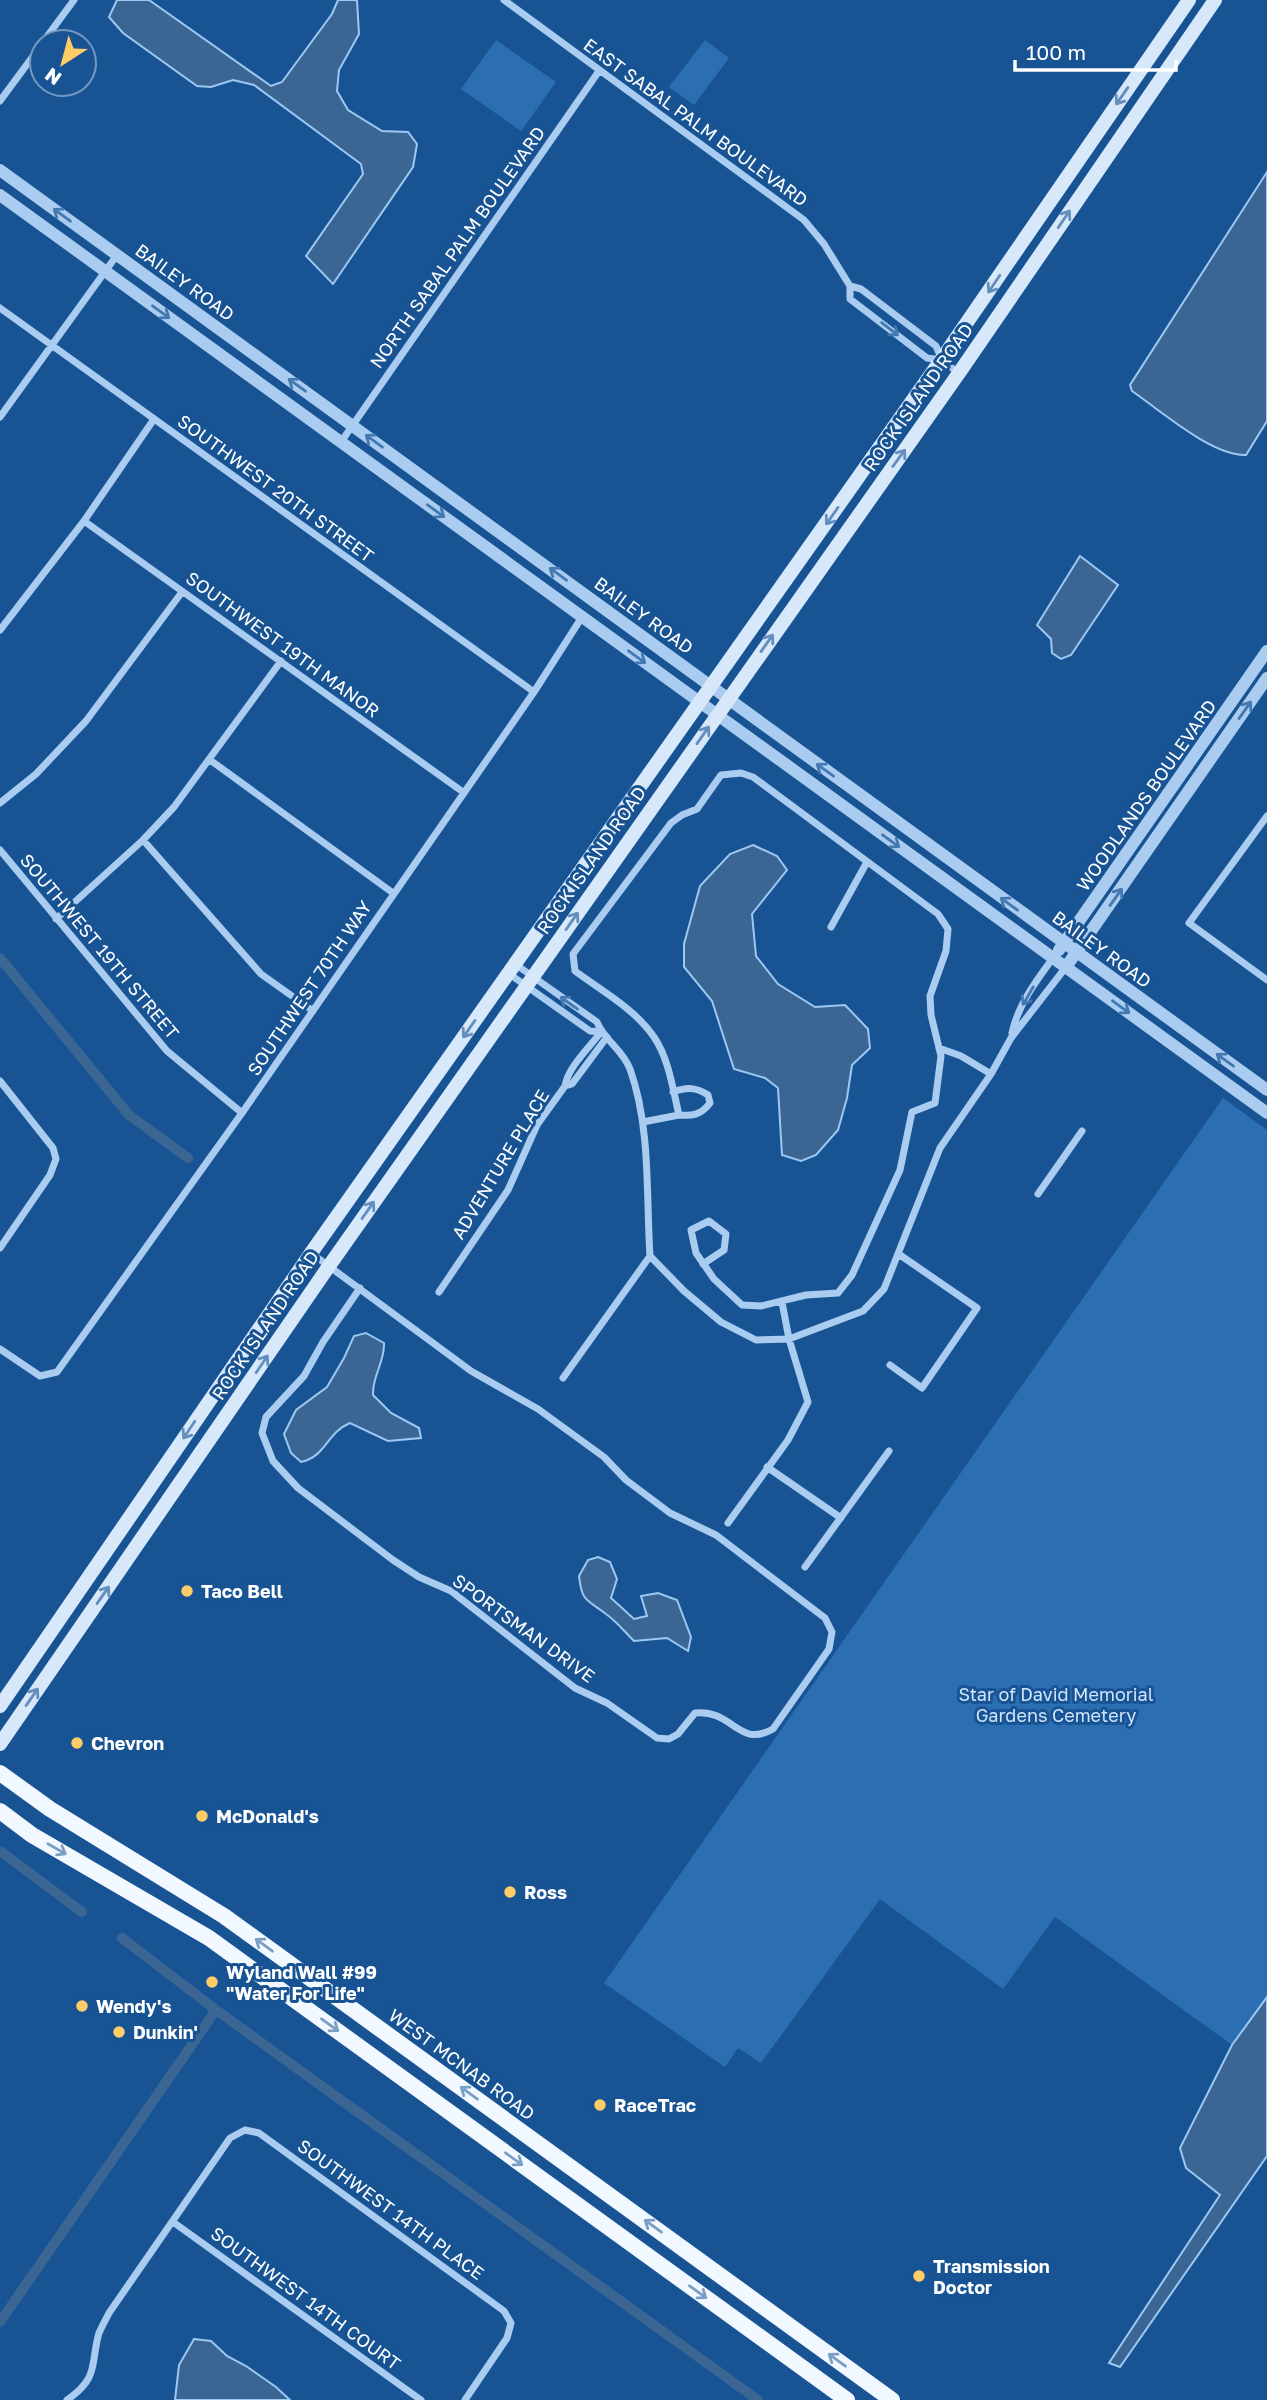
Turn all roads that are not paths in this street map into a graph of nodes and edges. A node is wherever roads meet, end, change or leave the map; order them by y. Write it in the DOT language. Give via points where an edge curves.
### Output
graph roads {
  1 [pos="74,0"];
  2 [pos="505,0"];
  3 [pos="1189,0"];
  4 [pos="1215,0"];
  5 [pos="54,28"];
  6 [pos="28,63"];
  7 [pos="599,71"];
  8 [pos="0,101"];
  9 [pos="0,170"];
  10 [pos="0,195"];
  11 [pos="117,255"];
  12 [pos="105,271"];
  13 [pos="850,286"];
  14 [pos="0,308"];
  15 [pos="52,346"];
  16 [pos="941,360"];
  17 [pos="959,373"];
  18 [pos="0,417"];
  19 [pos="154,419"];
  20 [pos="352,425"];
  21 [pos="341,442"];
  22 [pos="84,521"];
  23 [pos="182,592"];
  24 [pos="582,617"];
  25 [pos="0,630"];
  26 [pos="1267,651"];
  27 [pos="281,662"];
  28 [pos="1251,673"];
  29 [pos="1266,681"];
  30 [pos="712,687"];
  31 [pos="534,692"];
  32 [pos="728,699"];
  33 [pos="701,703"];
  34 [pos="717,715"];
  35 [pos="210,760"];
  36 [pos="463,793"];
  37 [pos="0,803"];
  38 [pos="1267,816"];
  39 [pos="143,840"];
  40 [pos="0,850"];
  41 [pos="867,862"];
  42 [pos="393,894"];
  43 [pos="56,919"];
  44 [pos="831,927"];
  45 [pos="1064,944"];
  46 [pos="1077,953"];
  47 [pos="1053,958"];
  48 [pos="1066,967"];
  49 [pos="512,969"];
  50 [pos="1267,980"];
  51 [pos="529,982"];
  52 [pos="313,1011"];
  53 [pos="604,1035"];
  54 [pos="1011,1038"];
  55 [pos="939,1048"];
  56 [pos="991,1074"];
  57 [pos="0,1081"];
  58 [pos="1267,1090"];
  59 [pos="673,1092"];
  60 [pos="242,1113"];
  61 [pos="1267,1113"];
  62 [pos="679,1115"];
  63 [pos="643,1122"];
  64 [pos="1082,1131"];
  65 [pos="1038,1194"];
  66 [pos="0,1248"];
  67 [pos="311,1253"];
  68 [pos="900,1255"];
  69 [pos="650,1256"];
  70 [pos="703,1264"];
  71 [pos="329,1266"];
  72 [pos="360,1288"];
  73 [pos="439,1292"];
  74 [pos="782,1303"];
  75 [pos="789,1339"];
  76 [pos="0,1349"];
  77 [pos="890,1365"];
  78 [pos="563,1378"];
  79 [pos="889,1451"];
  80 [pos="767,1467"];
  81 [pos="841,1518"];
  82 [pos="727,1523"];
  83 [pos="805,1567"];
  84 [pos="0,1706"];
  85 [pos="0,1744"];
  86 [pos="0,1773"];
  87 [pos="0,1811"];
  88 [pos="173,2222"];
  89 [pos="67,2400"];
  90 [pos="421,2400"];
  91 [pos="465,2400"];
  92 [pos="847,2400"];
  93 [pos="892,2400"];
  1 -- 5 [label="street"];
  2 -- 7 [label="street, EAST SABAL PALM BOULEVARD"];
  3 -- 16 [label="main road, ROCK ISLAND ROAD, one-way"];
  17 -- 4 [label="main road, ROCK ISLAND ROAD, one-way"];
  6 -- 8 [label="street"];
  7 -- 13 [label="street, EAST SABAL PALM BOULEVARD" via="804,220"];
  7 -- 20 [label="street, NORTH SABAL PALM BOULEVARD"];
  11 -- 9 [label="street, BAILEY ROAD, one-way"];
  10 -- 12 [label="street, BAILEY ROAD"];
  11 -- 12 [label="street"];
  20 -- 11 [label="street, BAILEY ROAD, one-way"];
  12 -- 15 [label="street"];
  12 -- 21 [label="street, BAILEY ROAD, one-way"];
  13 -- 16 [label="street, EAST SABAL PALM BOULEVARD" via="861,289 936,346"];
  13 -- 16 [label="street, EAST SABAL PALM BOULEVARD, one-way" via="850,299 927,358"];
  14 -- 15 [label="street, SOUTHWEST 20TH STREET"];
  15 -- 18 [label="street"];
  15 -- 19 [label="street, SOUTHWEST 20TH STREET"];
  16 -- 17 [label="street, EAST SABAL PALM BOULEVARD"];
  16 -- 30 [label="main road, ROCK ISLAND ROAD, one-way"];
  32 -- 17 [label="main road, ROCK ISLAND ROAD, one-way"];
  19 -- 22 [label="street"];
  19 -- 31 [label="street, SOUTHWEST 20TH STREET"];
  20 -- 21 [label="street, NORTH SABAL PALM BOULEVARD"];
  30 -- 20 [label="street, BAILEY ROAD, one-way"];
  21 -- 24 [label="street, BAILEY ROAD, one-way"];
  22 -- 23 [label="street, SOUTHWEST 19TH MANOR"];
  22 -- 25 [label="street"];
  23 -- 27 [label="street, SOUTHWEST 19TH MANOR"];
  23 -- 37 [label="street" via="86,721 36,774"];
  24 -- 31 [label="street, SOUTHWEST 70TH WAY"];
  24 -- 33 [label="street, BAILEY ROAD, one-way"];
  26 -- 28 [label="street, WOODLANDS BOULEVARD"];
  27 -- 35 [label="street"];
  27 -- 36 [label="street, SOUTHWEST 19TH MANOR"];
  28 -- 29 [label="street"];
  28 -- 45 [label="street, WOODLANDS BOULEVARD"];
  46 -- 29 [label="street, WOODLANDS BOULEVARD, one-way"];
  30 -- 32 [label="street, BAILEY ROAD"];
  30 -- 33 [label="main road, ROCK ISLAND ROAD"];
  31 -- 36 [label="street, SOUTHWEST 70TH WAY"];
  32 -- 34 [label="main road, ROCK ISLAND ROAD"];
  45 -- 32 [label="street, BAILEY ROAD, one-way"];
  33 -- 34 [label="street, BAILEY ROAD"];
  33 -- 49 [label="main road, ROCK ISLAND ROAD"];
  34 -- 47 [label="street, BAILEY ROAD, one-way"];
  51 -- 34 [label="main road, ROCK ISLAND ROAD, one-way"];
  35 -- 39 [label="street"];
  35 -- 42 [label="street"];
  36 -- 42 [label="street, SOUTHWEST 70TH WAY"];
  38 -- 50 [label="street" via="1189,923"];
  39 -- 43 [label="street"];
  39 -- 52 [label="street" via="261,974"];
  40 -- 43 [label="street, SOUTHWEST 19TH STREET"];
  41 -- 44 [label="street"];
  41 -- 55 [label="street" via="938,915 948,929 946,951 930,996"];
  41 -- 59 [label="street" via="753,777 741,773 721,775 697,809 671,823 573,954 575,971 636,1015 656,1039"];
  42 -- 52 [label="street, SOUTHWEST 70TH WAY"];
  43 -- 60 [label="street, SOUTHWEST 19TH STREET" via="167,1052"];
  45 -- 46 [label="street, BAILEY ROAD"];
  45 -- 47 [label="street, WOODLANDS BOULEVARD"];
  46 -- 48 [label="street, WOODLANDS BOULEVARD"];
  58 -- 46 [label="street, BAILEY ROAD, one-way"];
  47 -- 48 [label="street, BAILEY ROAD"];
  47 -- 54 [label="street, one-way" via="1014,1021"];
  48 -- 54 [label="street"];
  48 -- 61 [label="street, BAILEY ROAD, one-way"];
  49 -- 51 [label="street"];
  49 -- 51 [label="street"];
  49 -- 67 [label="main road, ROCK ISLAND ROAD, one-way"];
  51 -- 53 [label="street" via="590,1031"];
  53 -- 51 [label="street, one-way" via="597,1022"];
  71 -- 51 [label="main road, ROCK ISLAND ROAD, one-way"];
  52 -- 60 [label="street, SOUTHWEST 70TH WAY"];
  53 -- 63 [label="street" via="630,1067"];
  53 -- 73 [label="street, ADVENTURE PLACE" via="571,1070 537,1125 508,1190"];
  54 -- 56 [label="street"];
  55 -- 56 [label="street"];
  55 -- 74 [label="street" via="935,1103 912,1112 900,1170 852,1275 838,1293 806,1295"];
  56 -- 68 [label="street" via="940,1148"];
  57 -- 66 [label="street" via="53,1147 57,1159"];
  59 -- 62 [label="street"];
  59 -- 62 [label="street" via="699,1089 708,1095 710,1103 704,1112"];
  60 -- 76 [label="street, SOUTHWEST 70TH WAY" via="57,1373 40,1376"];
  62 -- 63 [label="street"];
  63 -- 69 [label="street"];
  64 -- 65 [label="street"];
  67 -- 71 [label="street, SPORTSMAN DRIVE"];
  67 -- 84 [label="main road, ROCK ISLAND ROAD, one-way"];
  68 -- 75 [label="street" via="884,1289 863,1311"];
  68 -- 77 [label="street" via="976,1307 922,1388"];
  69 -- 75 [label="street" via="720,1322 756,1340"];
  69 -- 78 [label="street"];
  70 -- 70 [label="street" via="691,1230 709,1221 726,1234 724,1250"];
  70 -- 74 [label="street" via="742,1305"];
  71 -- 72 [label="street, SPORTSMAN DRIVE"];
  85 -- 71 [label="main road, ROCK ISLAND ROAD, one-way"];
  72 -- 72 [label="street, SPORTSMAN DRIVE" via="471,1371 526,1402 604,1457 670,1514 716,1535 825,1618 832,1632 829,1648 773,1730 761,1737 748,1736 722,1716 704,1712 695,1713 669,1739 657,1738 607,1703 575,1688 451,1591 401,1566 298,1488 273,1461 262,1433 267,1417 304,1376"];
  74 -- 75 [label="street"];
  75 -- 80 [label="street" via="808,1402"];
  79 -- 81 [label="street"];
  80 -- 81 [label="street"];
  80 -- 82 [label="street"];
  81 -- 83 [label="street"];
  93 -- 86 [label="main road, WEST MCNAB ROAD, one-way" via="224,1916"];
  87 -- 92 [label="main road, one-way" via="32,1835 209,1938"];
  88 -- 89 [label="street" via="109,2312 99,2334 93,2371"];
  88 -- 90 [label="street, SOUTHWEST 14TH COURT"];
  88 -- 91 [label="street, SOUTHWEST 14TH PLACE" via="230,2138 245,2130 259,2133 504,2311 511,2323 508,2338"];
}
